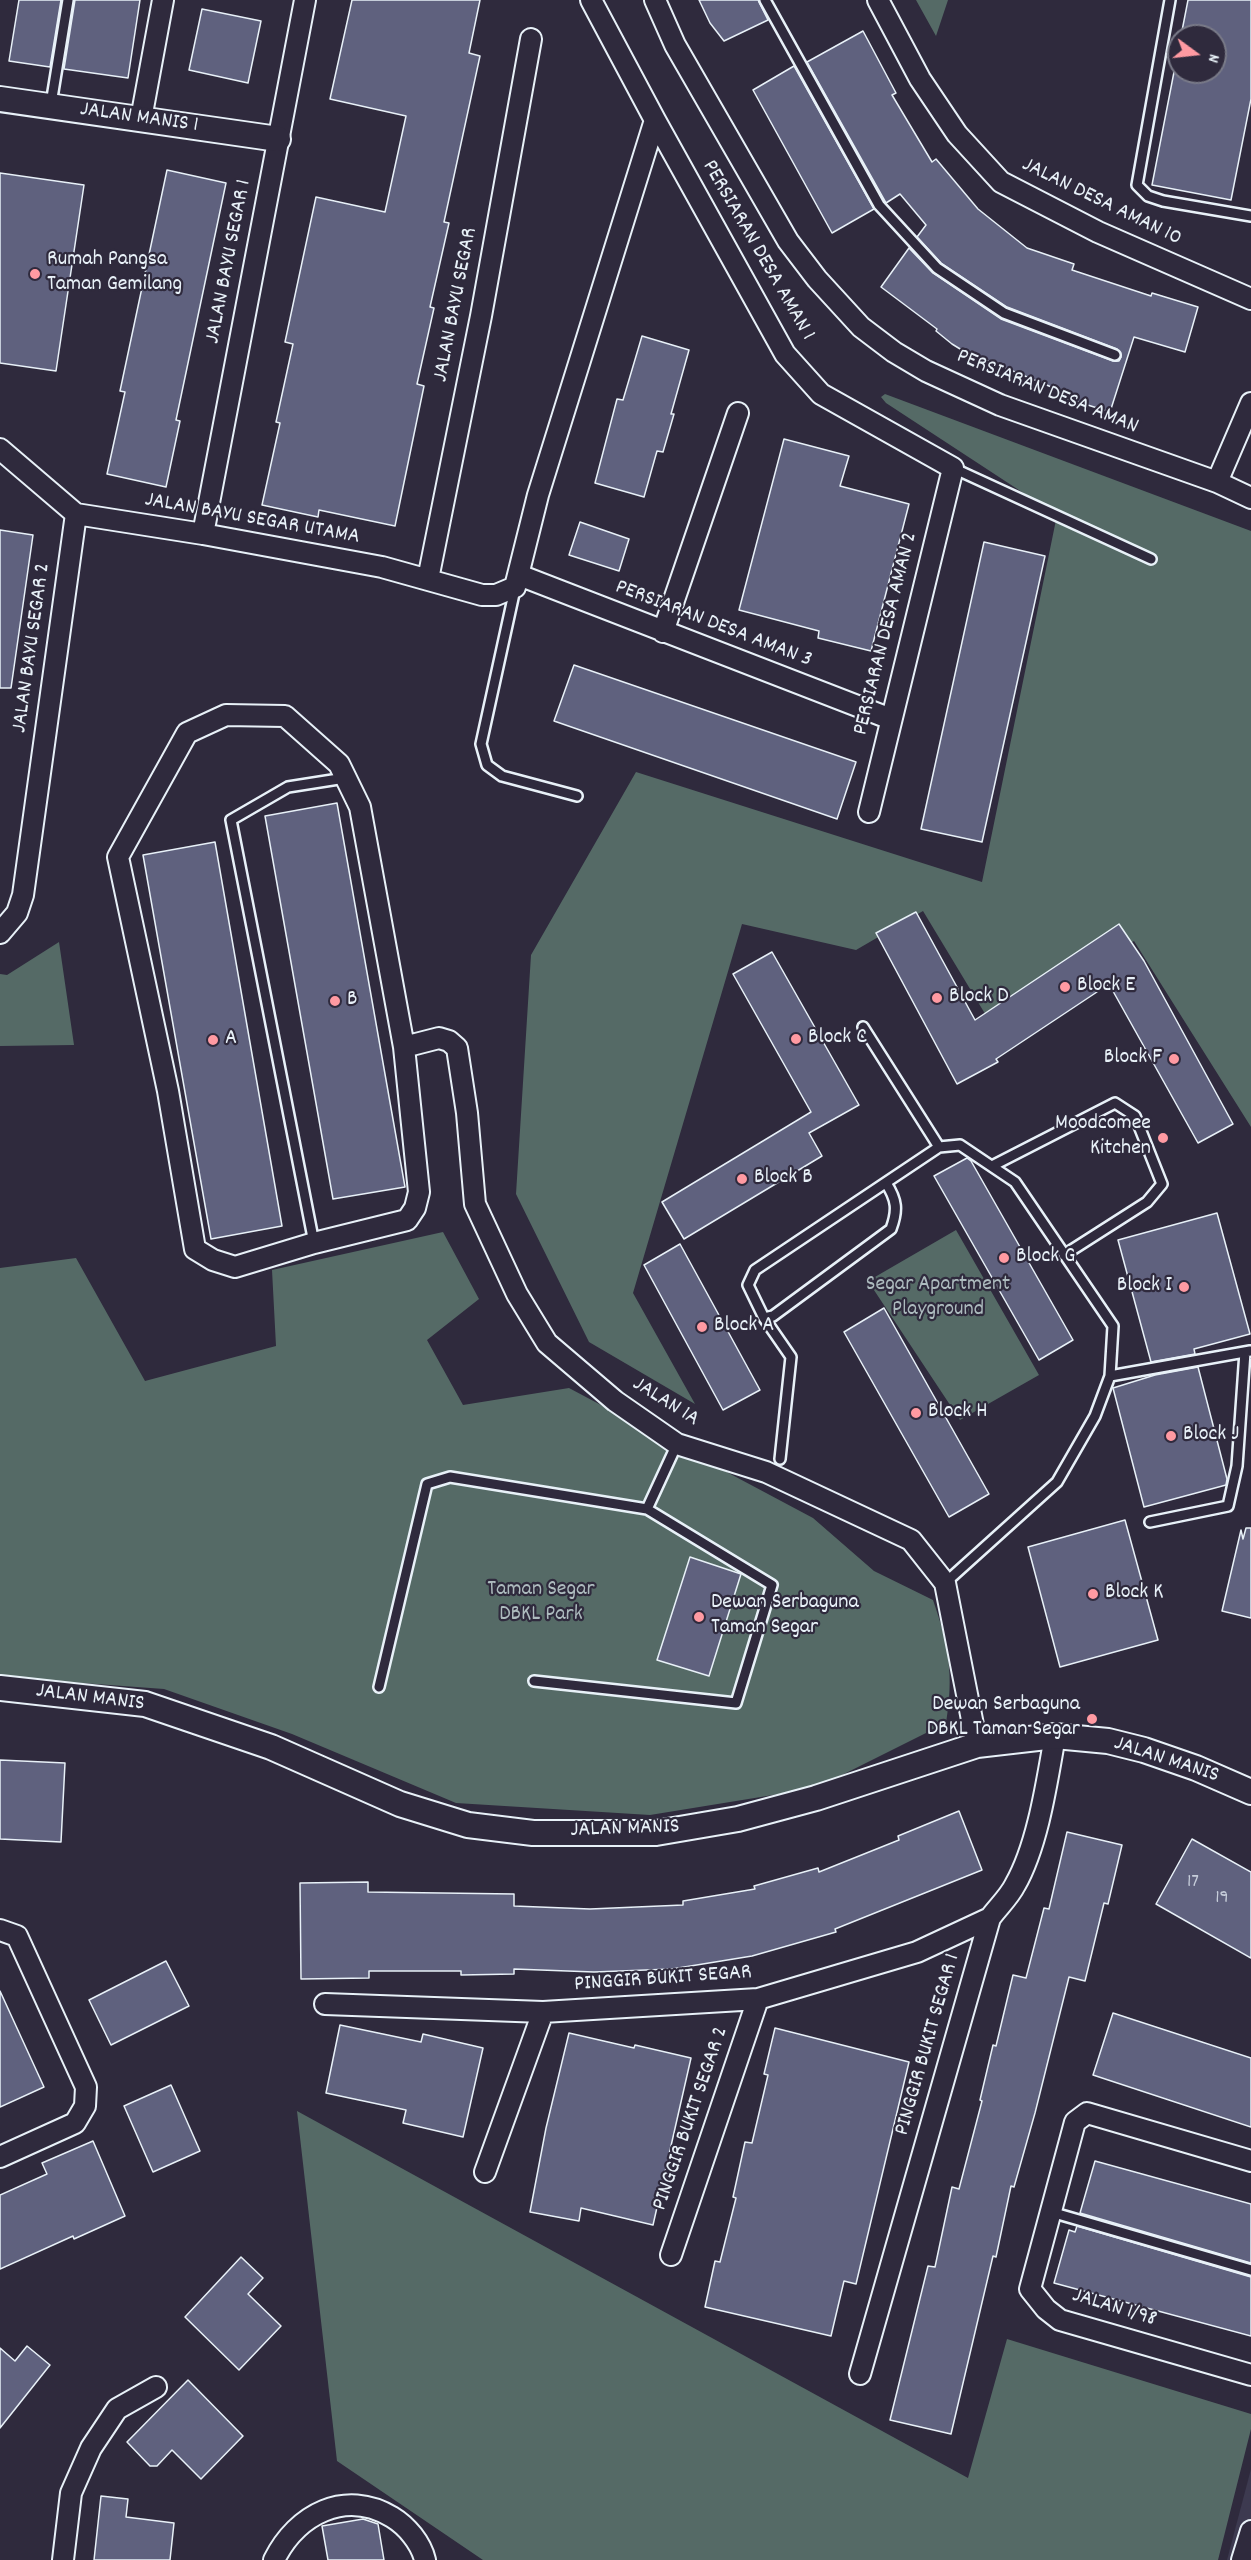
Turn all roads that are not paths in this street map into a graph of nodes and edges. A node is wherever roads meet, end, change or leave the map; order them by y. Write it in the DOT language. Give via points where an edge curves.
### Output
graph roads {
  1 [pos="68,0"];
  2 [pos="163,0"];
  3 [pos="305,0"];
  4 [pos="591,0"];
  5 [pos="655,0"];
  6 [pos="765,0"];
  7 [pos="878,0"];
  8 [pos="1170,0"];
  9 [pos="531,39"];
  10 [pos="0,99"];
  11 [pos="50,106"];
  12 [pos="141,119"];
  13 [pos="655,120"];
  14 [pos="278,139"];
  15 [pos="1251,216"];
  16 [pos="1251,299"];
  17 [pos="1115,355"];
  18 [pos="1251,403"];
  19 [pos="738,413"];
  20 [pos="0,449"];
  21 [pos="952,468"];
  22 [pos="1217,482"];
  23 [pos="1251,498"];
  24 [pos="76,514"];
  25 [pos="203,534"];
  26 [pos="1151,559"];
  27 [pos="428,579"];
  28 [pos="517,581"];
  29 [pos="663,632"];
  30 [pos="891,719"];
  31 [pos="348,778"];
  32 [pos="577,796"];
  33 [pos="869,812"];
  34 [pos="0,933"];
  35 [pos="863,1027"];
  36 [pos="404,1047"];
  37 [pos="939,1147"];
  38 [pos="992,1166"];
  39 [pos="886,1183"];
  40 [pos="314,1243"];
  41 [pos="1064,1255"];
  42 [pos="765,1318"];
  43 [pos="1248,1352"];
  44 [pos="1110,1376"];
  45 [pos="678,1444"];
  46 [pos="780,1459"];
  47 [pos="647,1509"];
  48 [pos="1149,1522"];
  49 [pos="945,1583"];
  50 [pos="534,1682"];
  51 [pos="379,1687"];
  52 [pos="0,1688"];
  53 [pos="1056,1736"];
  54 [pos="977,1745"];
  55 [pos="1251,1792"];
  56 [pos="990,1918"];
  57 [pos="0,1930"];
  58 [pos="758,1999"];
  59 [pos="325,2004"];
  60 [pos="543,2012"];
  61 [pos="0,2157"];
  62 [pos="1251,2161"];
  63 [pos="485,2172"];
  64 [pos="1051,2212"];
  65 [pos="671,2255"];
  66 [pos="1251,2270"];
  67 [pos="860,2373"];
  68 [pos="1251,2375"];
  69 [pos="156,2387"];
  70 [pos="1251,2531"];
  71 [pos="63,2560"];
  72 [pos="274,2560"];
  73 [pos="425,2560"];
  74 [pos="1242,2560"];
  1 -- 11 [label="lane"];
  2 -- 12 [label="street"];
  3 -- 14 [label="street, JALAN BAYU SEGAR 1"];
  4 -- 13 [label="street, PERSIARAN DESA AMAN 1"];
  5 -- 22 [label="street, PERSIARAN DESA AMAN" via="675,45 788,241 861,327 926,371 1000,405"];
  6 -- 17 [label="lane" via="879,205 937,268 1004,313"];
  7 -- 16 [label="street, JALAN DESA AMAN 10" via="920,80 951,125 1001,182 1098,232"];
  8 -- 15 [label="lane" via="1137,185 1148,196 1164,201"];
  9 -- 27 [label="street, JALAN BAYU SEGAR"];
  10 -- 11 [label="street, JALAN MANIS 1"];
  11 -- 12 [label="street, JALAN MANIS 1"];
  12 -- 14 [label="street, JALAN MANIS 1"];
  13 -- 21 [label="street, PERSIARAN DESA AMAN 1" via="785,354 820,394"];
  13 -- 28 [label="street" via="538,495"];
  14 -- 25 [label="street, JALAN BAYU SEGAR 1"];
  18 -- 22 [label="street"];
  19 -- 29 [label="street"];
  20 -- 24 [label="street"];
  21 -- 26 [label="lane"];
  21 -- 30 [label="street, PERSIARAN DESA AMAN 2"];
  22 -- 23 [label="street, PERSIARAN DESA AMAN"];
  24 -- 25 [label="street, JALAN BAYU SEGAR UTAMA"];
  24 -- 34 [label="street, JALAN BAYU SEGAR 2" via="23,895 17,912"];
  25 -- 27 [label="street, JALAN BAYU SEGAR UTAMA"];
  27 -- 28 [label="street, JALAN BAYU SEGAR UTAMA" via="482,595 496,595"];
  28 -- 29 [label="street, PERSIARAN DESA AMAN 3"];
  28 -- 32 [label="lane" via="481,744 487,765 502,776"];
  29 -- 30 [label="street, PERSIARAN DESA AMAN 3"];
  30 -- 33 [label="street, PERSIARAN DESA AMAN 2"];
  31 -- 36 [label="street" via="360,807"];
  31 -- 40 [label="lane" via="288,787 231,820"];
  31 -- 40 [label="street" via="339,764 285,716 226,715 187,733 118,857 168,1091 195,1249 213,1260 235,1266"];
  35 -- 37 [label="lane"];
  36 -- 40 [label="street" via="419,1192 415,1208 406,1220"];
  36 -- 45 [label="street, JALAN 1A" via="439,1038 457,1048 474,1204 517,1294 547,1343 615,1401"];
  37 -- 38 [label="lane" via="960,1145"];
  37 -- 39 [label="lane"];
  38 -- 41 [label="lane" via="1014,1182"];
  38 -- 41 [label="lane" via="1115,1103 1135,1116 1162,1184 1147,1202"];
  39 -- 42 [label="lane" via="896,1199 897,1215 891,1229"];
  39 -- 42 [label="lane" via="755,1270 748,1285"];
  41 -- 44 [label="lane" via="1113,1326"];
  42 -- 46 [label="lane" via="790,1357"];
  43 -- 44 [label="lane"];
  43 -- 48 [label="lane" via="1237,1466 1228,1506"];
  44 -- 49 [label="lane" via="1095,1416 1057,1482"];
  45 -- 47 [label="lane"];
  45 -- 49 [label="street, JALAN 1A" via="766,1472 911,1540"];
  47 -- 50 [label="lane" via="772,1585 736,1703"];
  47 -- 51 [label="lane" via="450,1477 427,1484"];
  49 -- 54 [label="street, JALAN 1A"];
  52 -- 54 [label="street, JALAN MANIS" via="146,1704 271,1747 400,1804 468,1825 533,1833 656,1833 738,1819 816,1798"];
  53 -- 54 [label="street, JALAN MANIS"];
  53 -- 55 [label="street, JALAN MANIS" via="1108,1741 1144,1750"];
  53 -- 56 [label="street, PINGGIR BUKIT SEGAR 1" via="1031,1845 1015,1885"];
  56 -- 58 [label="street, PINGGIR BUKIT SEGAR" via="917,1952"];
  56 -- 67 [label="street, PINGGIR BUKIT SEGAR 1"];
  57 -- 61 [label="street" via="17,1936 86,2087 85,2106 75,2123"];
  58 -- 60 [label="street, PINGGIR BUKIT SEGAR"];
  58 -- 65 [label="street, PINGGIR BUKIT SEGAR 2"];
  59 -- 60 [label="street, PINGGIR BUKIT SEGAR"];
  60 -- 63 [label="street"];
  62 -- 64 [label="street, JALAN 1/98" via="1087,2113 1075,2122"];
  64 -- 66 [label="lane"];
  64 -- 68 [label="street, JALAN 1/98" via="1030,2289 1046,2309 1060,2320"];
  69 -- 71 [label="street" via="117,2409 91,2448 70,2493"];
  70 -- 74 [label="street"];
  72 -- 73 [label="street" via="303,2522 328,2508 352,2505 376,2508 404,2524"];
}
